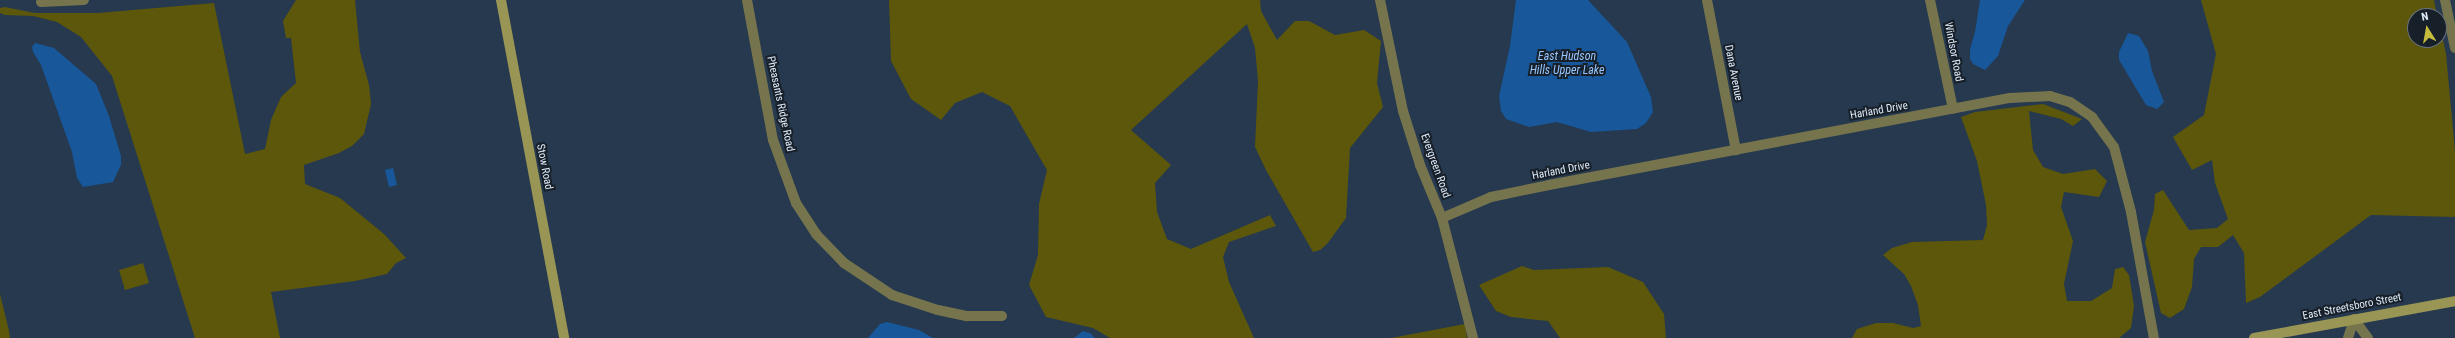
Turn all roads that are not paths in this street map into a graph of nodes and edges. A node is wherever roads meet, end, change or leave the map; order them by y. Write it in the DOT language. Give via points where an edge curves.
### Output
graph roads {
  1 [pos="84,0"];
  2 [pos="501,0"];
  3 [pos="747,0"];
  4 [pos="1380,0"];
  5 [pos="1707,0"];
  6 [pos="1930,0"];
  7 [pos="2445,0"];
  8 [pos="41,2"];
  9 [pos="2455,48"];
  10 [pos="1953,109"];
  11 [pos="1736,150"];
  12 [pos="1442,218"];
  13 [pos="2455,300"];
  14 [pos="1002,316"];
  15 [pos="2354,319"];
  16 [pos="564,338"];
  17 [pos="1474,338"];
  18 [pos="2154,338"];
  19 [pos="2254,338"];
  20 [pos="2348,338"];
  21 [pos="2368,338"];
  1 -- 8 [label="street"];
  2 -- 16 [label="street, Stow Road"];
  3 -- 14 [label="street, Pheasants Ridge Road" via="773,140 796,203 816,234 844,263 892,295 938,310 967,316"];
  4 -- 12 [label="street, Evergreen Road" via="1403,111 1420,165"];
  5 -- 11 [label="street, Dana Avenue"];
  6 -- 10 [label="street, Windsor Road"];
  7 -- 9 [label="street"];
  10 -- 11 [label="street, Harland Drive"];
  10 -- 18 [label="street, Harland Drive" via="2010,98 2050,96 2082,109 2100,126 2111,143 2120,165"];
  11 -- 12 [label="street, Harland Drive" via="1491,197"];
  12 -- 17 [label="street, Evergreen Road"];
  13 -- 15 [label="street, East Streetsboro Street"];
  15 -- 19 [label="street, East Streetsboro Street"];
  15 -- 20 [label="street"];
  15 -- 21 [label="street"];
}
